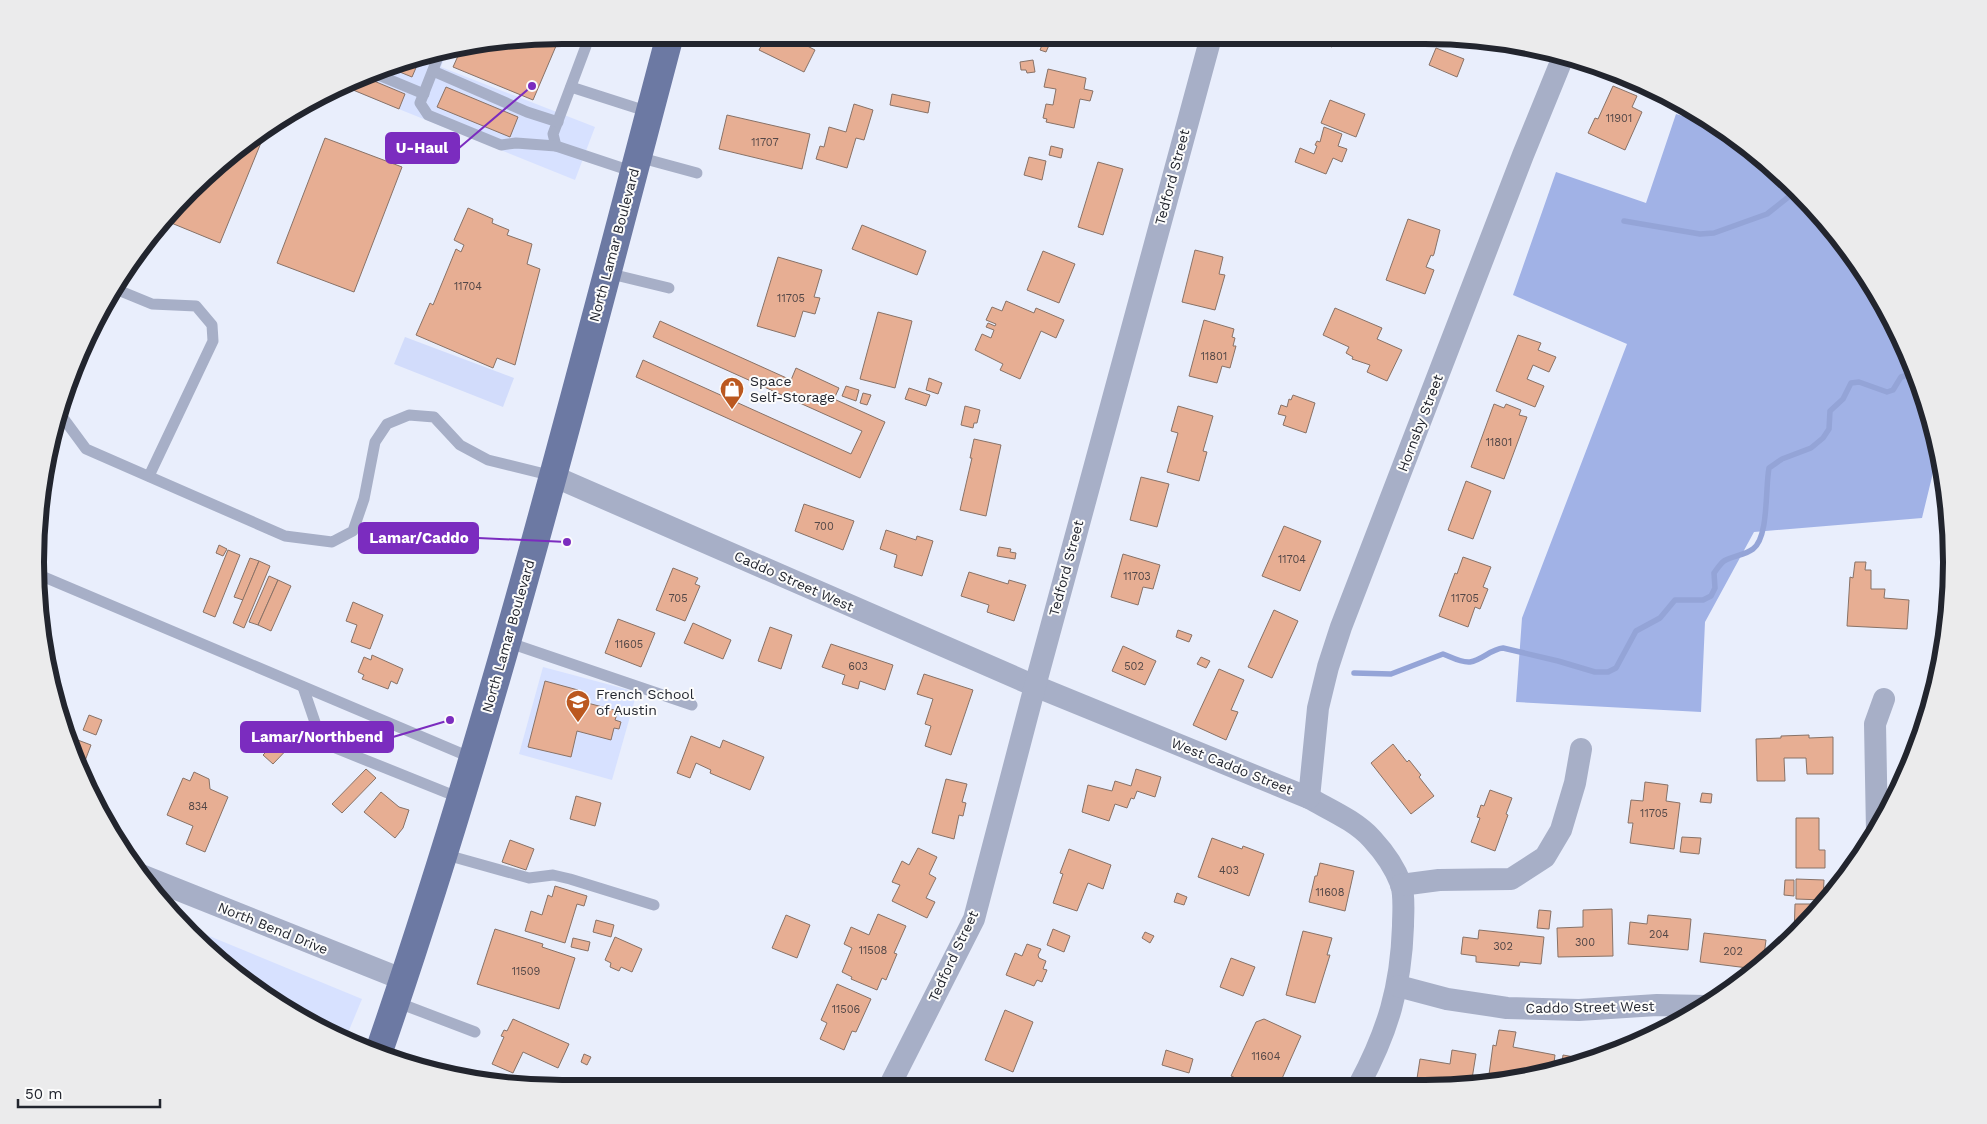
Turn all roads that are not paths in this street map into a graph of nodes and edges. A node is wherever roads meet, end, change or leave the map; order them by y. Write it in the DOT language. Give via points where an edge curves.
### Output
graph roads {
  1 [pos="668,44"];
  2 [pos="1209,44"];
  3 [pos="586,46"];
  4 [pos="438,59"];
  5 [pos="1561,62"];
  6 [pos="433,72"];
  7 [pos="381,76"];
  8 [pos="571,87"];
  9 [pos="424,94"];
  10 [pos="649,112"];
  11 [pos="558,122"];
  12 [pos="556,146"];
  13 [pos="636,164"];
  14 [pos="697,173"];
  15 [pos="606,274"];
  16 [pos="669,288"];
  17 [pos="120,291"];
  18 [pos="64,419"];
  19 [pos="149,476"];
  20 [pos="553,476"];
  21 [pos="44,577"];
  22 [pos="507,642"];
  23 [pos="1035,686"];
  24 [pos="303,687"];
  25 [pos="1884,699"];
  26 [pos="692,705"];
  27 [pos="1581,749"];
  28 [pos="472,758"];
  29 [pos="460,798"];
  30 [pos="1309,798"];
  31 [pos="1877,816"];
  32 [pos="443,854"];
  33 [pos="154,881"];
  34 [pos="1401,885"];
  35 [pos="654,905"];
  36 [pos="1398,986"];
  37 [pos="400,991"];
  38 [pos="1692,1006"];
  39 [pos="475,1032"];
  40 [pos="380,1047"];
  41 [pos="893,1080"];
  42 [pos="1362,1080"];
  1 -- 10 [label="main road, North Lamar Boulevard"];
  2 -- 23 [label="street, Tedford Street"];
  3 -- 8 [label="lane"];
  4 -- 6 [label="lane"];
  5 -- 30 [label="street, Hornsby Street" via="1341,627 1318,708"];
  6 -- 9 [label="lane"];
  6 -- 11 [label="lane"];
  7 -- 9 [label="lane"];
  8 -- 10 [label="lane"];
  8 -- 11 [label="lane"];
  9 -- 12 [label="lane" via="420,103 428,115 501,145"];
  10 -- 13 [label="main road, North Lamar Boulevard"];
  11 -- 12 [label="lane" via="553,134"];
  12 -- 13 [label="lane"];
  13 -- 14 [label="lane"];
  13 -- 15 [label="main road, North Lamar Boulevard"];
  15 -- 16 [label="lane"];
  15 -- 20 [label="main road, North Lamar Boulevard"];
  17 -- 19 [label="lane" via="152,304 196,306 212,325 212,341"];
  18 -- 19 [label="lane" via="86,449"];
  19 -- 20 [label="lane" via="285,536 332,542 353,531 364,499 375,442 387,424 409,414 434,417 460,445 488,460"];
  20 -- 22 [label="main road, North Lamar Boulevard"];
  20 -- 23 [label="street, Caddo Street West"];
  21 -- 24 [label="lane"];
  22 -- 26 [label="lane"];
  22 -- 28 [label="main road, North Lamar Boulevard"];
  23 -- 30 [label="street, West Caddo Street"];
  23 -- 41 [label="street, Tedford Street" via="974,918"];
  24 -- 28 [label="lane"];
  24 -- 29 [label="lane" via="320,737 333,747"];
  25 -- 31 [label="street" via="1874,724"];
  27 -- 34 [label="street" via="1561,830 1545,857 1511,879 1439,880"];
  28 -- 29 [label="main road, North Lamar Boulevard"];
  29 -- 32 [label="main road, North Lamar Boulevard"];
  30 -- 34 [label="street, West Caddo Street" via="1372,838 1387,857"];
  32 -- 35 [label="lane" via="529,878 553,875 570,879"];
  32 -- 37 [label="main road, North Lamar Boulevard"];
  33 -- 37 [label="street, North Bend Drive"];
  34 -- 36 [label="street" via="1403,908"];
  36 -- 38 [label="street, Caddo Street West" via="1447,999 1507,1008 1579,1010"];
  36 -- 42 [label="street" via="1376,1054"];
  37 -- 39 [label="lane"];
  37 -- 40 [label="main road, North Lamar Boulevard"];
}
